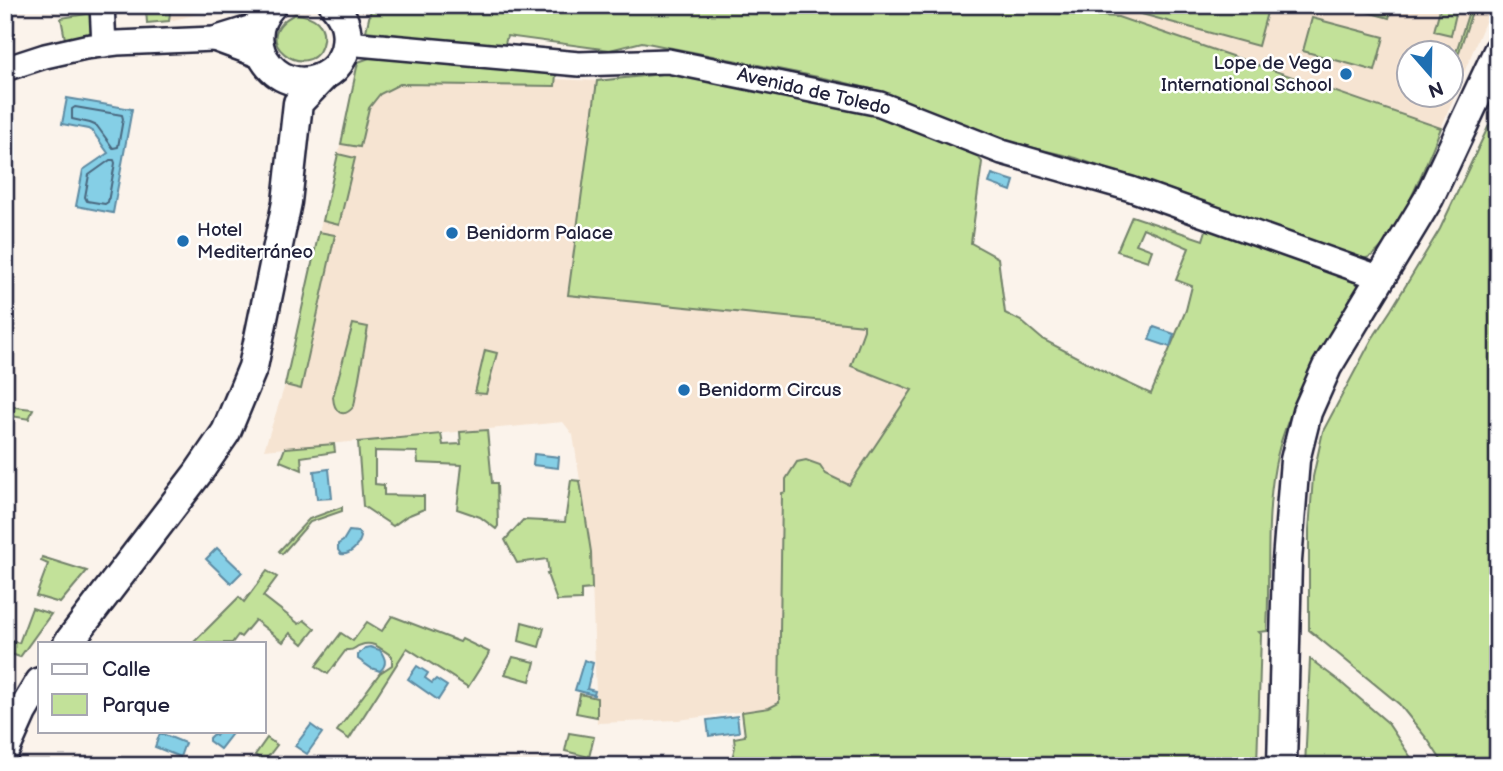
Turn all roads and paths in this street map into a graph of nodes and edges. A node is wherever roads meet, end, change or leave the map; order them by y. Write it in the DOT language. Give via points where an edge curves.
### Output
graph roads {
  1 [pos="102,5"];
  2 [pos="340,8"];
  3 [pos="265,15"];
  4 [pos="214,39"];
  5 [pos="347,43"];
  6 [pos="104,45"];
  7 [pos="1498,51"];
  8 [pos="272,67"];
  9 [pos="5,69"];
  10 [pos="323,77"];
  11 [pos="298,103"];
  12 [pos="1381,278"];
  13 [pos="69,642"];
  14 [pos="38,685"];
  15 [pos="5,750"];
  16 [pos="1283,766"];
  1 -- 6 [label="street"];
  2 -- 5 [label="street"];
  3 -- 4 [label="street"];
  3 -- 8 [label="street" via="257,40"];
  4 -- 6 [label="street"];
  4 -- 8 [label="street"];
  5 -- 10 [label="street" via="339,63"];
  5 -- 12 [label="street, Avenida de Toledo" via="579,64 668,61 880,104 1002,152 1131,189"];
  6 -- 9 [label="street"];
  7 -- 12 [label="street" via="1429,198"];
  8 -- 10 [label="street" via="294,81"];
  8 -- 11 [label="street"];
  10 -- 11 [label="street"];
  11 -- 13 [label="street" via="287,202 253,367 226,432"];
  12 -- 16 [label="street" via="1327,367 1307,412 1295,460 1287,561"];
  14 -- 15 [label="street"];
}
